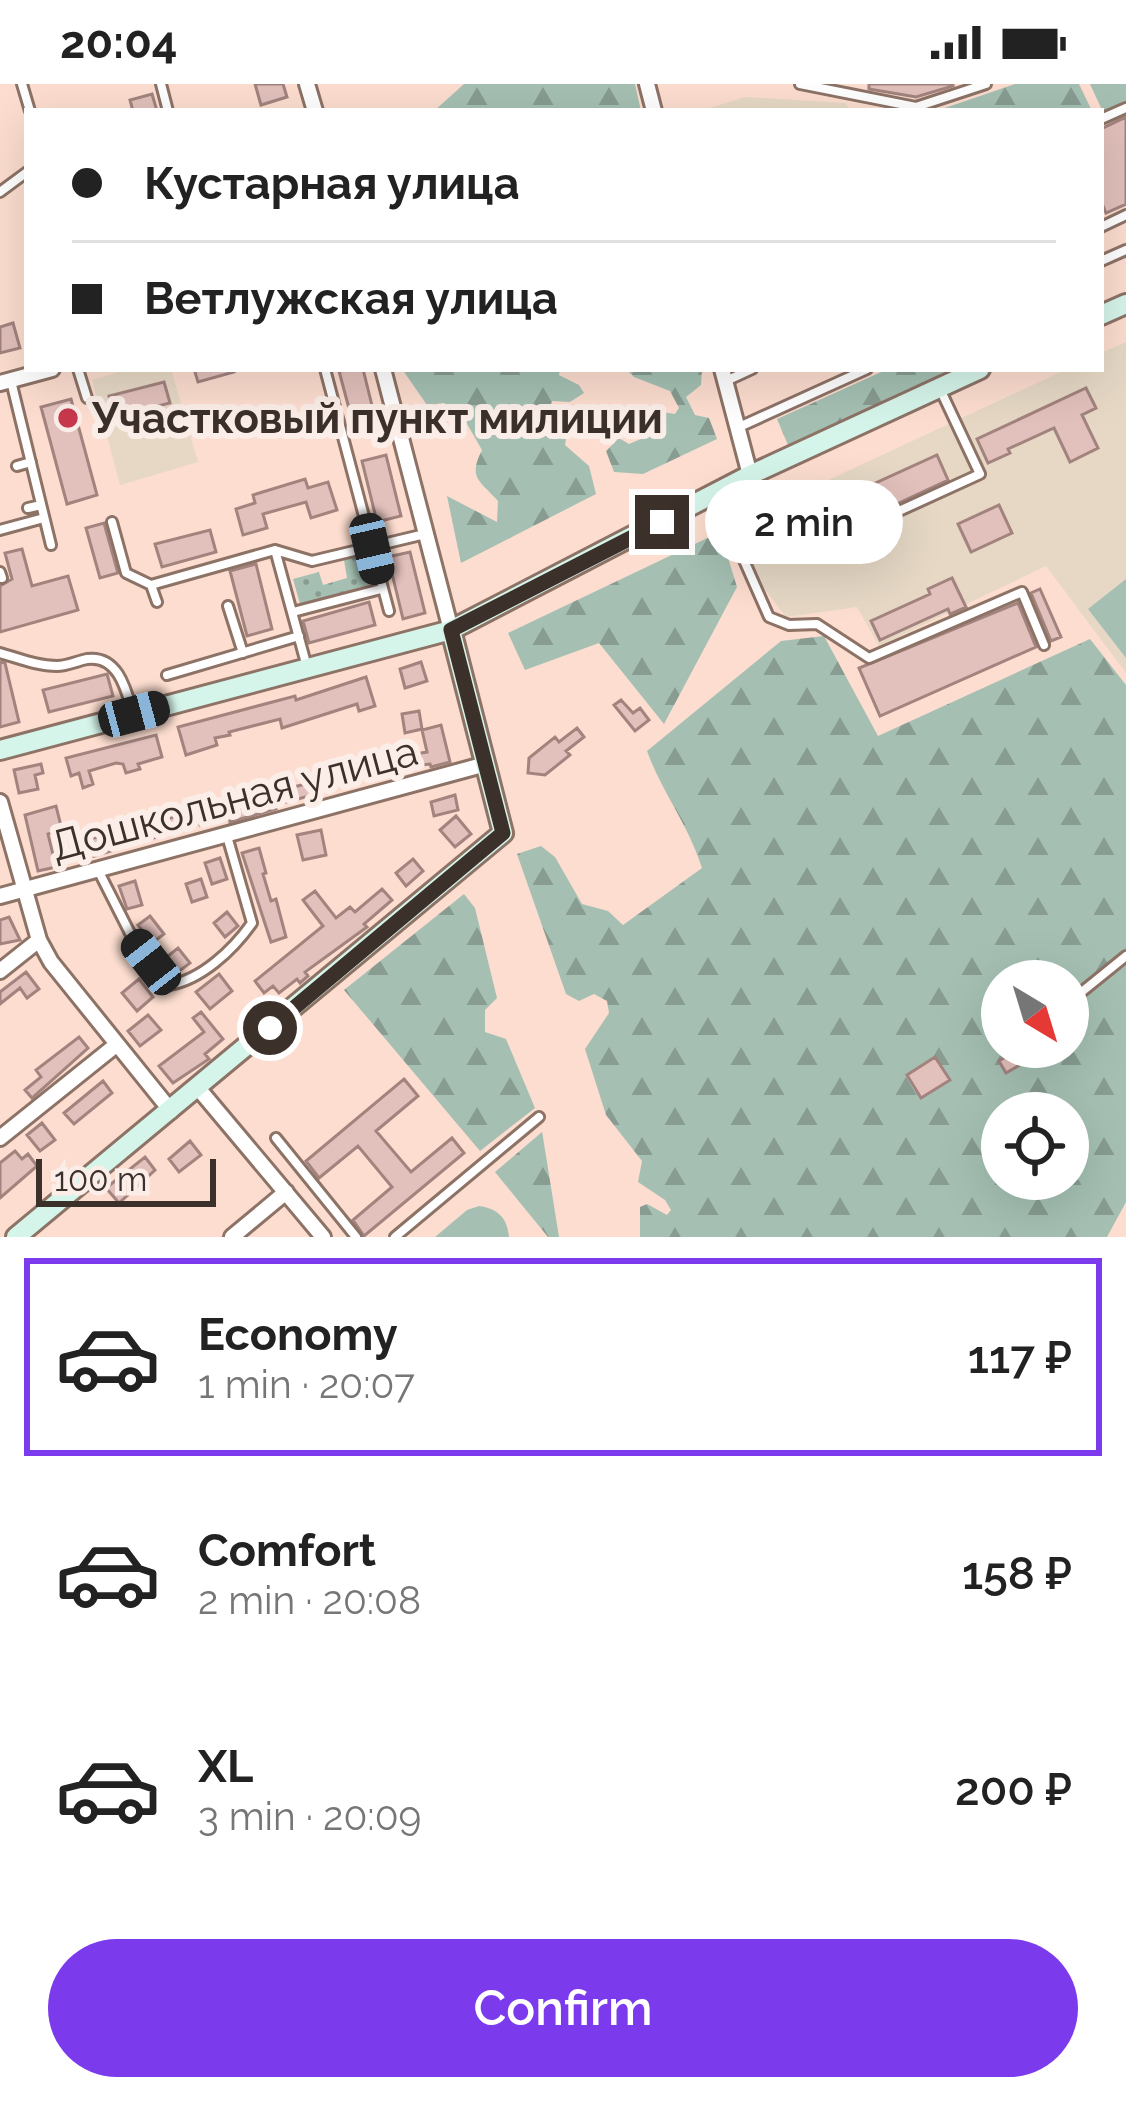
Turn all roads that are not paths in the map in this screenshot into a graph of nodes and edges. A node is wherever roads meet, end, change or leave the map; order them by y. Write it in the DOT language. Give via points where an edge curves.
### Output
graph roads {
  1 [pos="800,84"];
  2 [pos="986,84"];
  3 [pos="40,372"];
  4 [pos="79,372"];
  5 [pos="327,372"];
  6 [pos="384,372"];
  7 [pos="860,372"];
  8 [pos="973,372"];
  9 [pos="723,375"];
  10 [pos="6,381"];
  11 [pos="939,387"];
  12 [pos="88,398"];
  13 [pos="736,428"];
  14 [pos="31,462"];
  15 [pos="17,466"];
  16 [pos="742,480"];
  17 [pos="41,505"];
  18 [pos="28,508"];
  19 [pos="44,518"];
  20 [pos="112,522"];
  21 [pos="0,530"];
  22 [pos="853,532"];
  23 [pos="426,534"];
  24 [pos="50,544"];
  25 [pos="372,549"];
  26 [pos="274,550"];
  27 [pos="151,585"];
  28 [pos="381,589"];
  29 [pos="157,602"];
  30 [pos="228,606"];
  31 [pos="389,611"];
  32 [pos="293,612"];
  33 [pos="451,630"];
  34 [pos="299,636"];
  35 [pos="1044,645"];
  36 [pos="0,652"];
  37 [pos="243,653"];
  38 [pos="308,668"];
  39 [pos="167,675"];
  40 [pos="134,714"];
  41 [pos="0,750"];
  42 [pos="486,764"];
  43 [pos="0,802"];
  44 [pos="227,836"];
  45 [pos="98,869"];
  46 [pos="24,889"];
  47 [pos="0,896"];
  48 [pos="39,940"];
  49 [pos="1126,956"];
  50 [pos="0,971"];
  51 [pos="1089,986"];
  52 [pos="116,1045"];
  53 [pos="198,1088"];
  54 [pos="171,1111"];
  55 [pos="539,1117"];
  56 [pos="0,1138"];
  57 [pos="276,1138"];
  58 [pos="286,1192"];
  59 [pos="18,1236"];
  60 [pos="232,1237"];
  61 [pos="322,1237"];
  62 [pos="356,1237"];
  63 [pos="395,1237"];
  1 -- 2 [label="lane" via="916,107"];
  3 -- 10 [label="street"];
  4 -- 12 [label="lane"];
  5 -- 25 [label="lane"];
  6 -- 23 [label="street"];
  7 -- 13 [label="lane"];
  8 -- 11 [label="main road"];
  9 -- 13 [label="street"];
  10 -- 14 [label="lane"];
  11 -- 16 [label="main road"];
  11 -- 22 [label="lane" via="980,473"];
  13 -- 16 [label="street"];
  14 -- 15 [label="lane"];
  14 -- 17 [label="lane"];
  16 -- 33 [label="main road"];
  16 -- 35 [label="lane" via="731,530 770,617 817,624 869,658 1022,592"];
  17 -- 18 [label="lane"];
  17 -- 19 [label="lane"];
  19 -- 21 [label="lane"];
  19 -- 24 [label="lane"];
  20 -- 27 [label="lane" via="126,573"];
  23 -- 25 [label="lane"];
  23 -- 33 [label="street"];
  25 -- 26 [label="lane" via="312,561"];
  25 -- 28 [label="lane"];
  26 -- 27 [label="lane"];
  26 -- 32 [label="lane"];
  27 -- 29 [label="lane"];
  28 -- 31 [label="lane"];
  28 -- 32 [label="lane"];
  30 -- 37 [label="lane"];
  32 -- 34 [label="lane"];
  33 -- 38 [label="main road"];
  33 -- 42 [label="main road"];
  34 -- 37 [label="lane"];
  34 -- 38 [label="lane"];
  36 -- 40 [label="lane" via="60,666 93,658 112,666"];
  37 -- 39 [label="lane"];
  38 -- 40 [label="main road"];
  40 -- 41 [label="main road"];
  42 -- 44 [label="street, Дошкольная улица"];
  42 -- 53 [label="main road" via="503,833"];
  43 -- 46 [label="street"];
  44 -- 45 [label="street, Дошкольная улица"];
  44 -- 45 [label="lane" via="252,923 187,982 169,985 157,970 115,910"];
  45 -- 46 [label="street, Дошкольная улица"];
  46 -- 47 [label="street, Дошкольная улица"];
  46 -- 48 [label="street"];
  48 -- 50 [label="street"];
  48 -- 52 [label="street"];
  49 -- 51 [label="lane"];
  52 -- 54 [label="street"];
  52 -- 56 [label="street"];
  53 -- 54 [label="main road"];
  53 -- 58 [label="street"];
  54 -- 59 [label="main road"];
  55 -- 63 [label="lane"];
  57 -- 62 [label="lane"];
  58 -- 60 [label="street"];
  58 -- 61 [label="street"];
}
